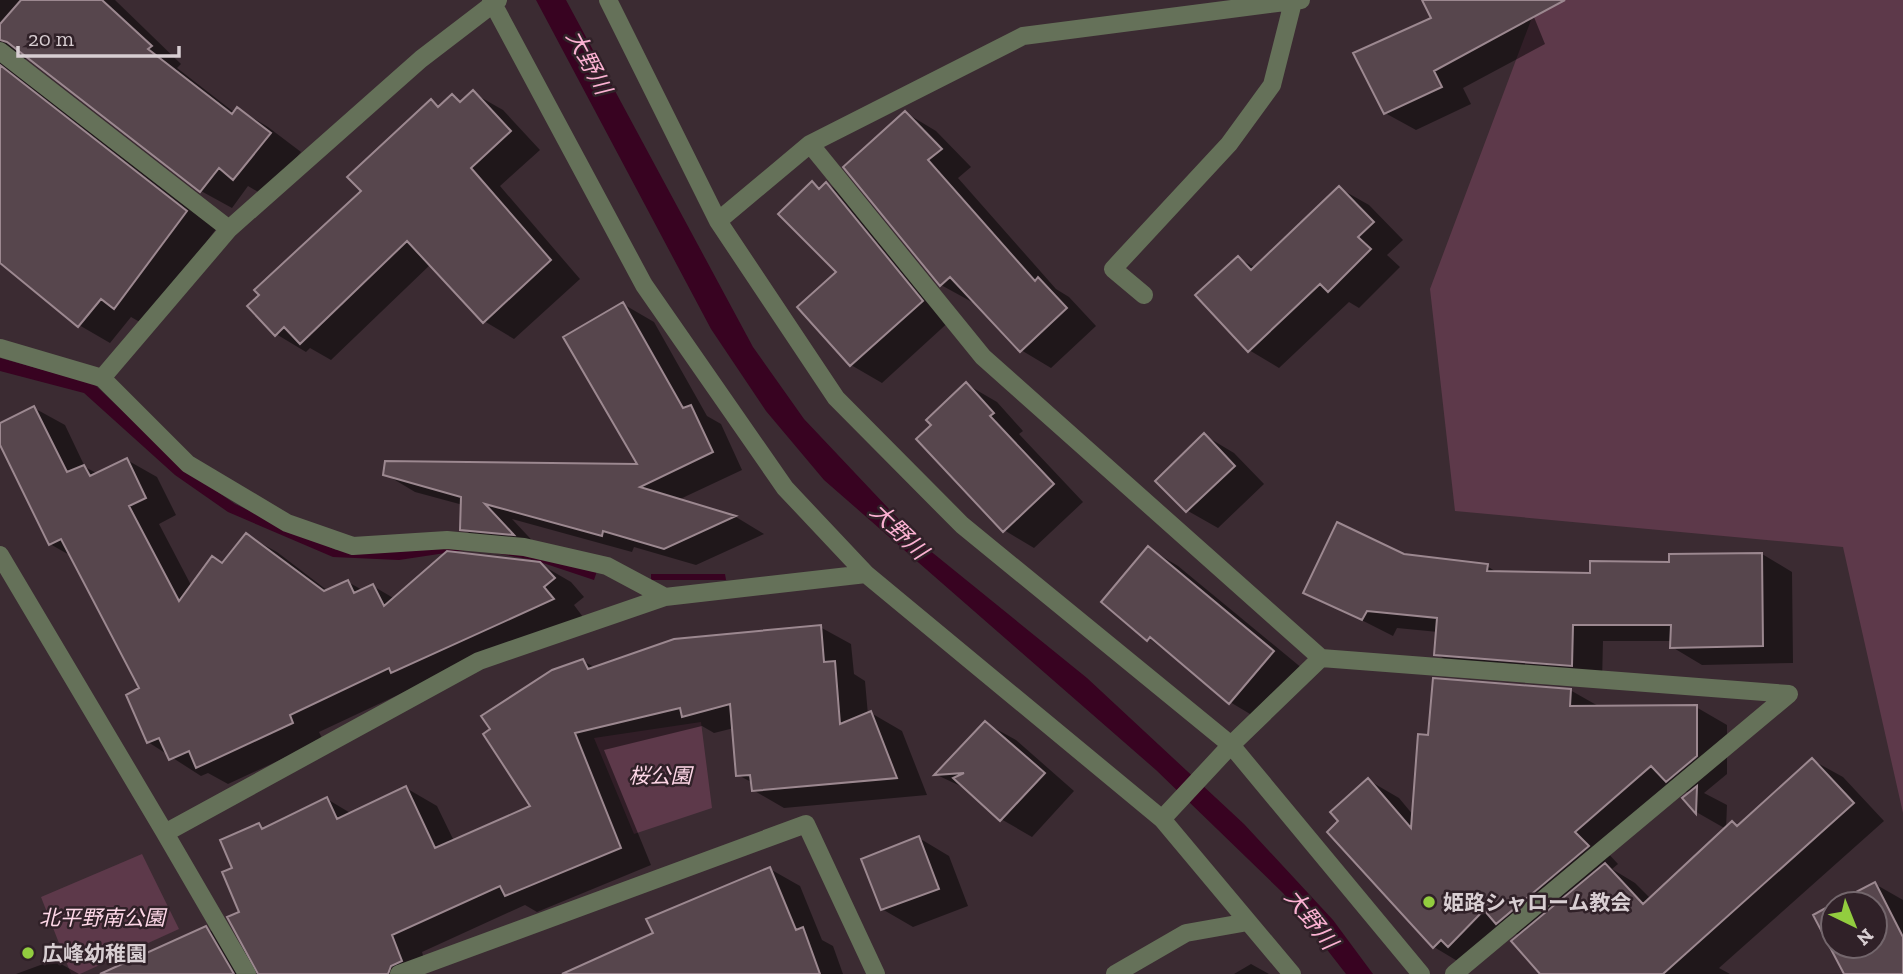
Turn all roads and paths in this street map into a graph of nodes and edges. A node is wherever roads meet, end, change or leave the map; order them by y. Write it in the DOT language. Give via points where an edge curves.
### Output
graph roads {
  1 [pos="608,0"];
  2 [pos="494,1"];
  3 [pos="1297,1"];
  4 [pos="0,51"];
  5 [pos="810,144"];
  6 [pos="718,221"];
  7 [pos="229,229"];
  8 [pos="1144,295"];
  9 [pos="0,348"];
  10 [pos="102,378"];
  11 [pos="0,555"];
  12 [pos="866,574"];
  13 [pos="665,597"];
  14 [pos="1321,658"];
  15 [pos="1231,745"];
  16 [pos="1162,819"];
  17 [pos="165,833"];
  18 [pos="1248,922"];
  19 [pos="247,974"];
  20 [pos="399,974"];
  21 [pos="876,974"];
  22 [pos="1115,974"];
  23 [pos="1292,974"];
  24 [pos="1420,974"];
  25 [pos="1454,974"];
  1 -- 6 [label="street"];
  2 -- 7 [label="street" via="421,59"];
  2 -- 12 [label="street" via="644,285 785,488"];
  3 -- 5 [label="street" via="1023,36"];
  3 -- 8 [label="street" via="1272,85 1229,144 1113,269"];
  4 -- 7 [label="street"];
  5 -- 6 [label="street"];
  5 -- 14 [label="street" via="983,357"];
  6 -- 15 [label="street" via="846,408 962,526"];
  7 -- 10 [label="street"];
  9 -- 10 [label="street"];
  10 -- 13 [label="street" via="188,464 287,523 353,546 447,540 524,547 607,566"];
  11 -- 17 [label="street"];
  12 -- 13 [label="street"];
  12 -- 16 [label="street"];
  13 -- 17 [label="street" via="479,661"];
  14 -- 15 [label="street"];
  14 -- 25 [label="street" via="1789,694"];
  15 -- 16 [label="street"];
  15 -- 24 [label="street"];
  16 -- 18 [label="street"];
  17 -- 19 [label="street"];
  18 -- 22 [label="street" via="1186,933"];
  18 -- 23 [label="street"];
  20 -- 21 [label="street" via="806,824"];
}
